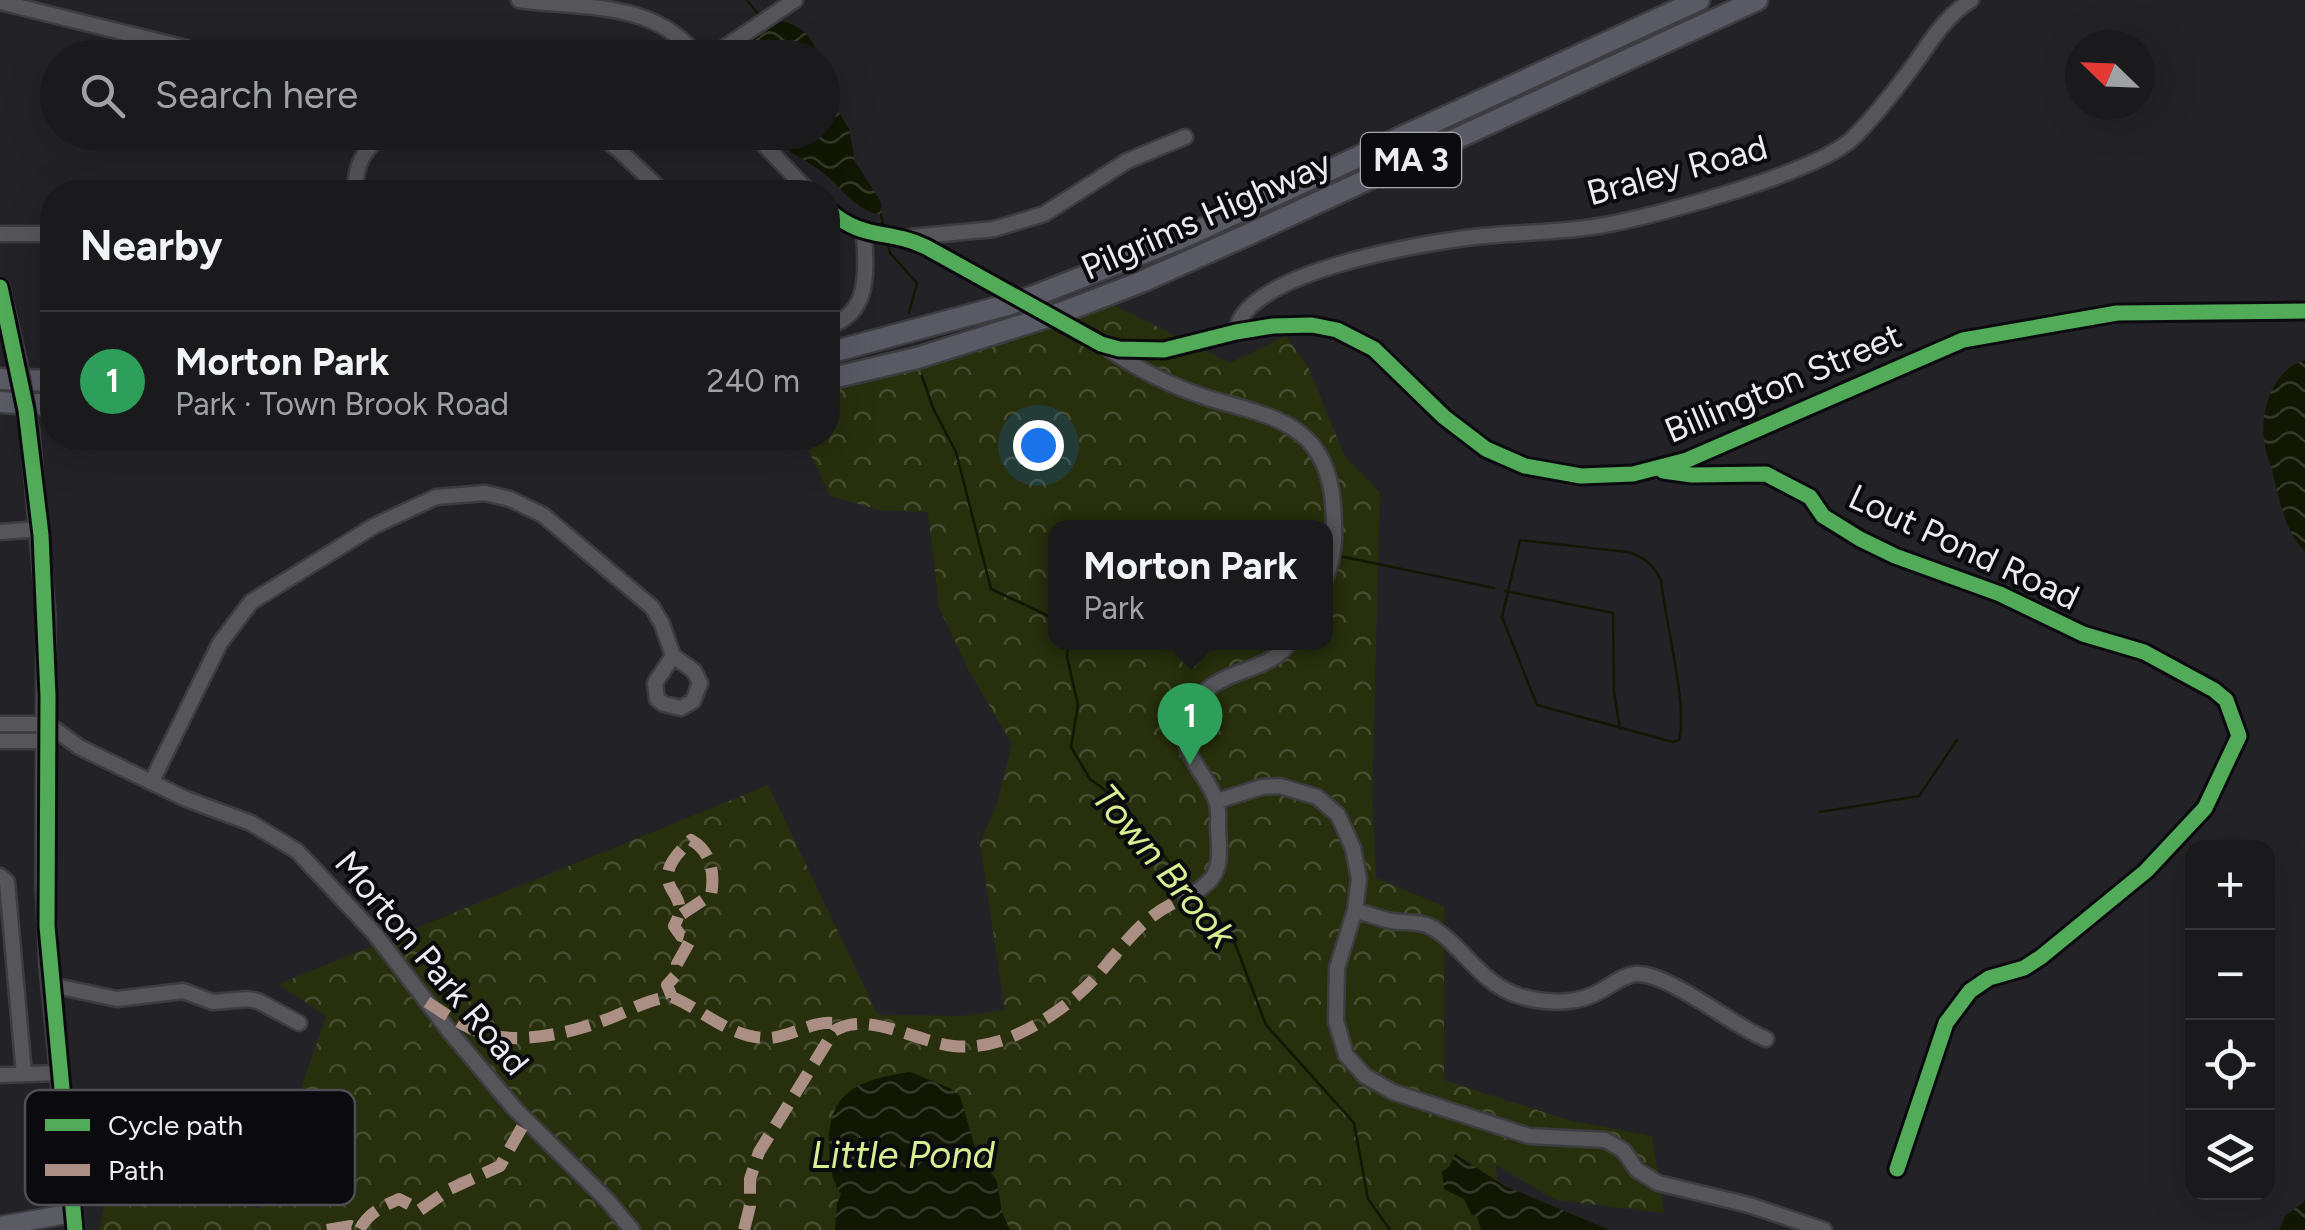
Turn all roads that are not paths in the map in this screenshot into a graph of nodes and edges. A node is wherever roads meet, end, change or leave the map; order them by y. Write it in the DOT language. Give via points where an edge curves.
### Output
graph roads {
  1 [pos="519,0"];
  2 [pos="795,0"];
  3 [pos="1699,0"];
  4 [pos="1757,0"];
  5 [pos="1970,0"];
  6 [pos="0,2"];
  7 [pos="154,40"];
  8 [pos="682,40"];
  9 [pos="736,40"];
  10 [pos="1185,138"];
  11 [pos="367,150"];
  12 [pos="619,150"];
  13 [pos="769,150"];
  14 [pos="356,180"];
  15 [pos="650,180"];
  16 [pos="798,180"];
  17 [pos="840,217"];
  18 [pos="0,234"];
  19 [pos="40,234"];
  20 [pos="868,234"];
  21 [pos="901,237"];
  22 [pos="0,287"];
  23 [pos="2305,311"];
  24 [pos="840,323"];
  25 [pos="1236,332"];
  26 [pos="1100,344"];
  27 [pos="840,351"];
  28 [pos="840,376"];
  29 [pos="0,379"];
  30 [pos="40,381"];
  31 [pos="0,402"];
  32 [pos="40,404"];
  33 [pos="1653,470"];
  34 [pos="41,529"];
  35 [pos="0,532"];
  36 [pos="1333,539"];
  37 [pos="1283,650"];
  38 [pos="672,656"];
  39 [pos="0,724"];
  40 [pos="48,732"];
  41 [pos="0,742"];
  42 [pos="152,781"];
  43 [pos="1217,800"];
  44 [pos="0,876"];
  45 [pos="1192,893"];
  46 [pos="1355,910"];
  47 [pos="51,984"];
  48 [pos="299,1023"];
  49 [pos="1766,1039"];
  50 [pos="60,1073"];
  51 [pos="0,1074"];
  52 [pos="24,1074"];
  53 [pos="62,1090"];
  54 [pos="1897,1170"];
  55 [pos="74,1222"];
  56 [pos="0,1226"];
  57 [pos="632,1230"];
  58 [pos="1824,1230"];
  1 -- 8 [label="street" via="638,14"];
  2 -- 9 [label="street"];
  3 -- 27 [label="highway, Pilgrims Highway / MA 3, bridge" via="1182,238 1007,305"];
  4 -- 28 [label="highway, Pilgrims Highway / MA 3, bridge" via="1062,312"];
  5 -- 25 [label="street, Braley Road" via="1944,20 1892,94 1839,150 1718,195 1608,225 1470,237 1314,270 1259,299"];
  6 -- 7 [label="street"];
  10 -- 21 [label="street" via="1127,162 1044,214 994,228"];
  11 -- 14 [label="street"];
  12 -- 15 [label="street"];
  13 -- 16 [label="street"];
  17 -- 20 [label="street"];
  18 -- 19 [label="street"];
  20 -- 21 [label="street, Billington Street"];
  20 -- 24 [label="street" via="861,298"];
  21 -- 26 [label="street, Billington Street"];
  22 -- 34 [label="main road, bridge" via="30,433"];
  23 -- 33 [label="street, Billington Street" via="2117,313 1963,340 1728,444"];
  25 -- 26 [label="street, Billington Street" via="1164,350"];
  25 -- 33 [label="street, Billington Street" via="1312,325 1350,334 1386,358 1464,434 1511,462 1581,476"];
  26 -- 36 [label="street" via="1194,393 1264,412 1307,439 1329,479"];
  29 -- 30 [label="highway"];
  31 -- 32 [label="highway"];
  33 -- 54 [label="street, Lout Pond Road" via="1766,474 1895,556 2000,594 2083,634 2144,652 2214,690 2233,714 2238,736 2205,808 2146,871 2041,957 1970,991 1946,1023"];
  34 -- 35 [label="street"];
  34 -- 40 [label="main road"];
  37 -- 43 [label="street" via="1218,681 1192,709 1185,728 1188,750"];
  38 -- 42 [label="street" via="652,607 542,515 485,493 436,496 251,602 220,643"];
  39 -- 40 [label="street"];
  40 -- 41 [label="street"];
  40 -- 42 [label="street, Morton Park Road"];
  40 -- 47 [label="main road"];
  42 -- 57 [label="street, Morton Park Road" via="252,822 297,851 374,933 515,1109"];
  43 -- 45 [label="street" via="1220,856 1214,876"];
  43 -- 46 [label="street" via="1274,786 1329,804 1356,858"];
  44 -- 52 [label="street" via="9,898"];
  46 -- 49 [label="street" via="1430,927 1487,978 1520,996 1576,1000 1625,976 1645,975"];
  46 -- 58 [label="street" via="1337,968 1336,1021 1346,1055 1365,1076 1393,1092 1529,1136 1605,1140 1658,1184"];
  47 -- 48 [label="street" via="117,999 183,990 213,1002 248,999"];
  47 -- 50 [label="main road"];
  50 -- 52 [label="street"];
  50 -- 53 [label="main road"];
  51 -- 52 [label="street"];
  55 -- 56 [label="main road"];
}
